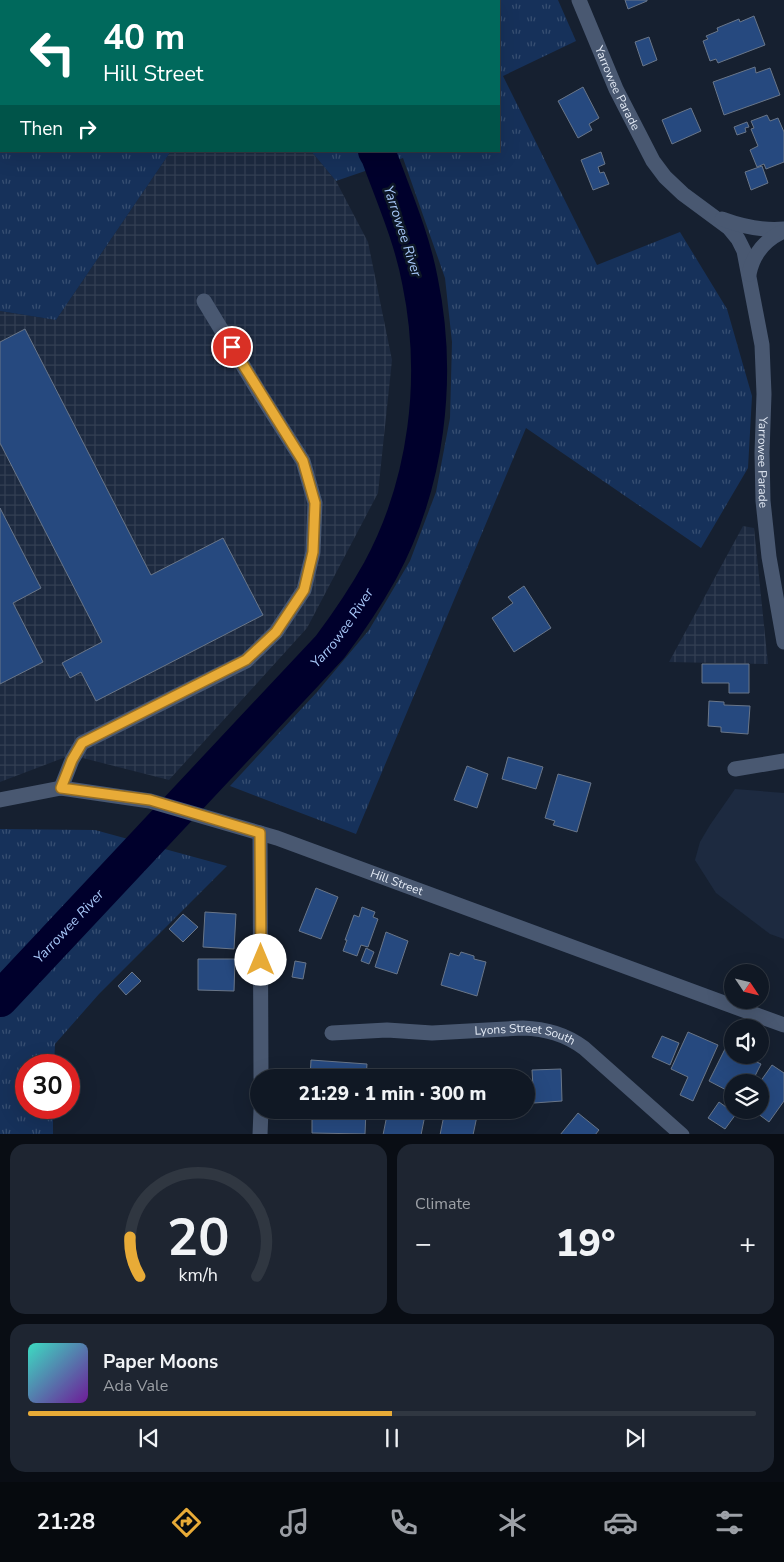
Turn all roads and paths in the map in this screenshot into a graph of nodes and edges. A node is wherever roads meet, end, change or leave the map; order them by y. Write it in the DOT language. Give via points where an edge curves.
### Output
graph roads {
  1 [pos="579,0"];
  2 [pos="707,212"];
  3 [pos="784,230"];
  4 [pos="750,282"];
  5 [pos="204,301"];
  6 [pos="784,642"];
  7 [pos="784,761"];
  8 [pos="734,769"];
  9 [pos="61,788"];
  10 [pos="0,800"];
  11 [pos="260,833"];
  12 [pos="784,1025"];
  13 [pos="332,1033"];
  14 [pos="261,1069"];
  15 [pos="261,1119"];
  16 [pos="260,1134"];
  17 [pos="682,1134"];
  1 -- 2 [label="street, Yarrowee Parade" via="616,89 653,161 676,188"];
  2 -- 3 [label="street, Yarrowee Parade" via="748,227"];
  2 -- 4 [label="street, Yarrowee Parade" via="738,239 746,257"];
  3 -- 4 [label="street, Yarrowee Parade" via="759,250 750,269"];
  4 -- 6 [label="street, Yarrowee Parade" via="763,359 762,460 766,528"];
  5 -- 9 [label="street" via="303,461 315,503 313,552 304,590 276,632 246,660 82,743"];
  7 -- 8 [label="street"];
  9 -- 10 [label="street, Hill Street"];
  9 -- 11 [label="street, Hill Street" via="150,800"];
  11 -- 12 [label="street, Hill Street"];
  11 -- 14 [label="street"];
  13 -- 17 [label="street, Lyons Street South" via="387,1030 439,1033 523,1028 554,1032 584,1048"];
  15 -- 16 [label="street"];
}
